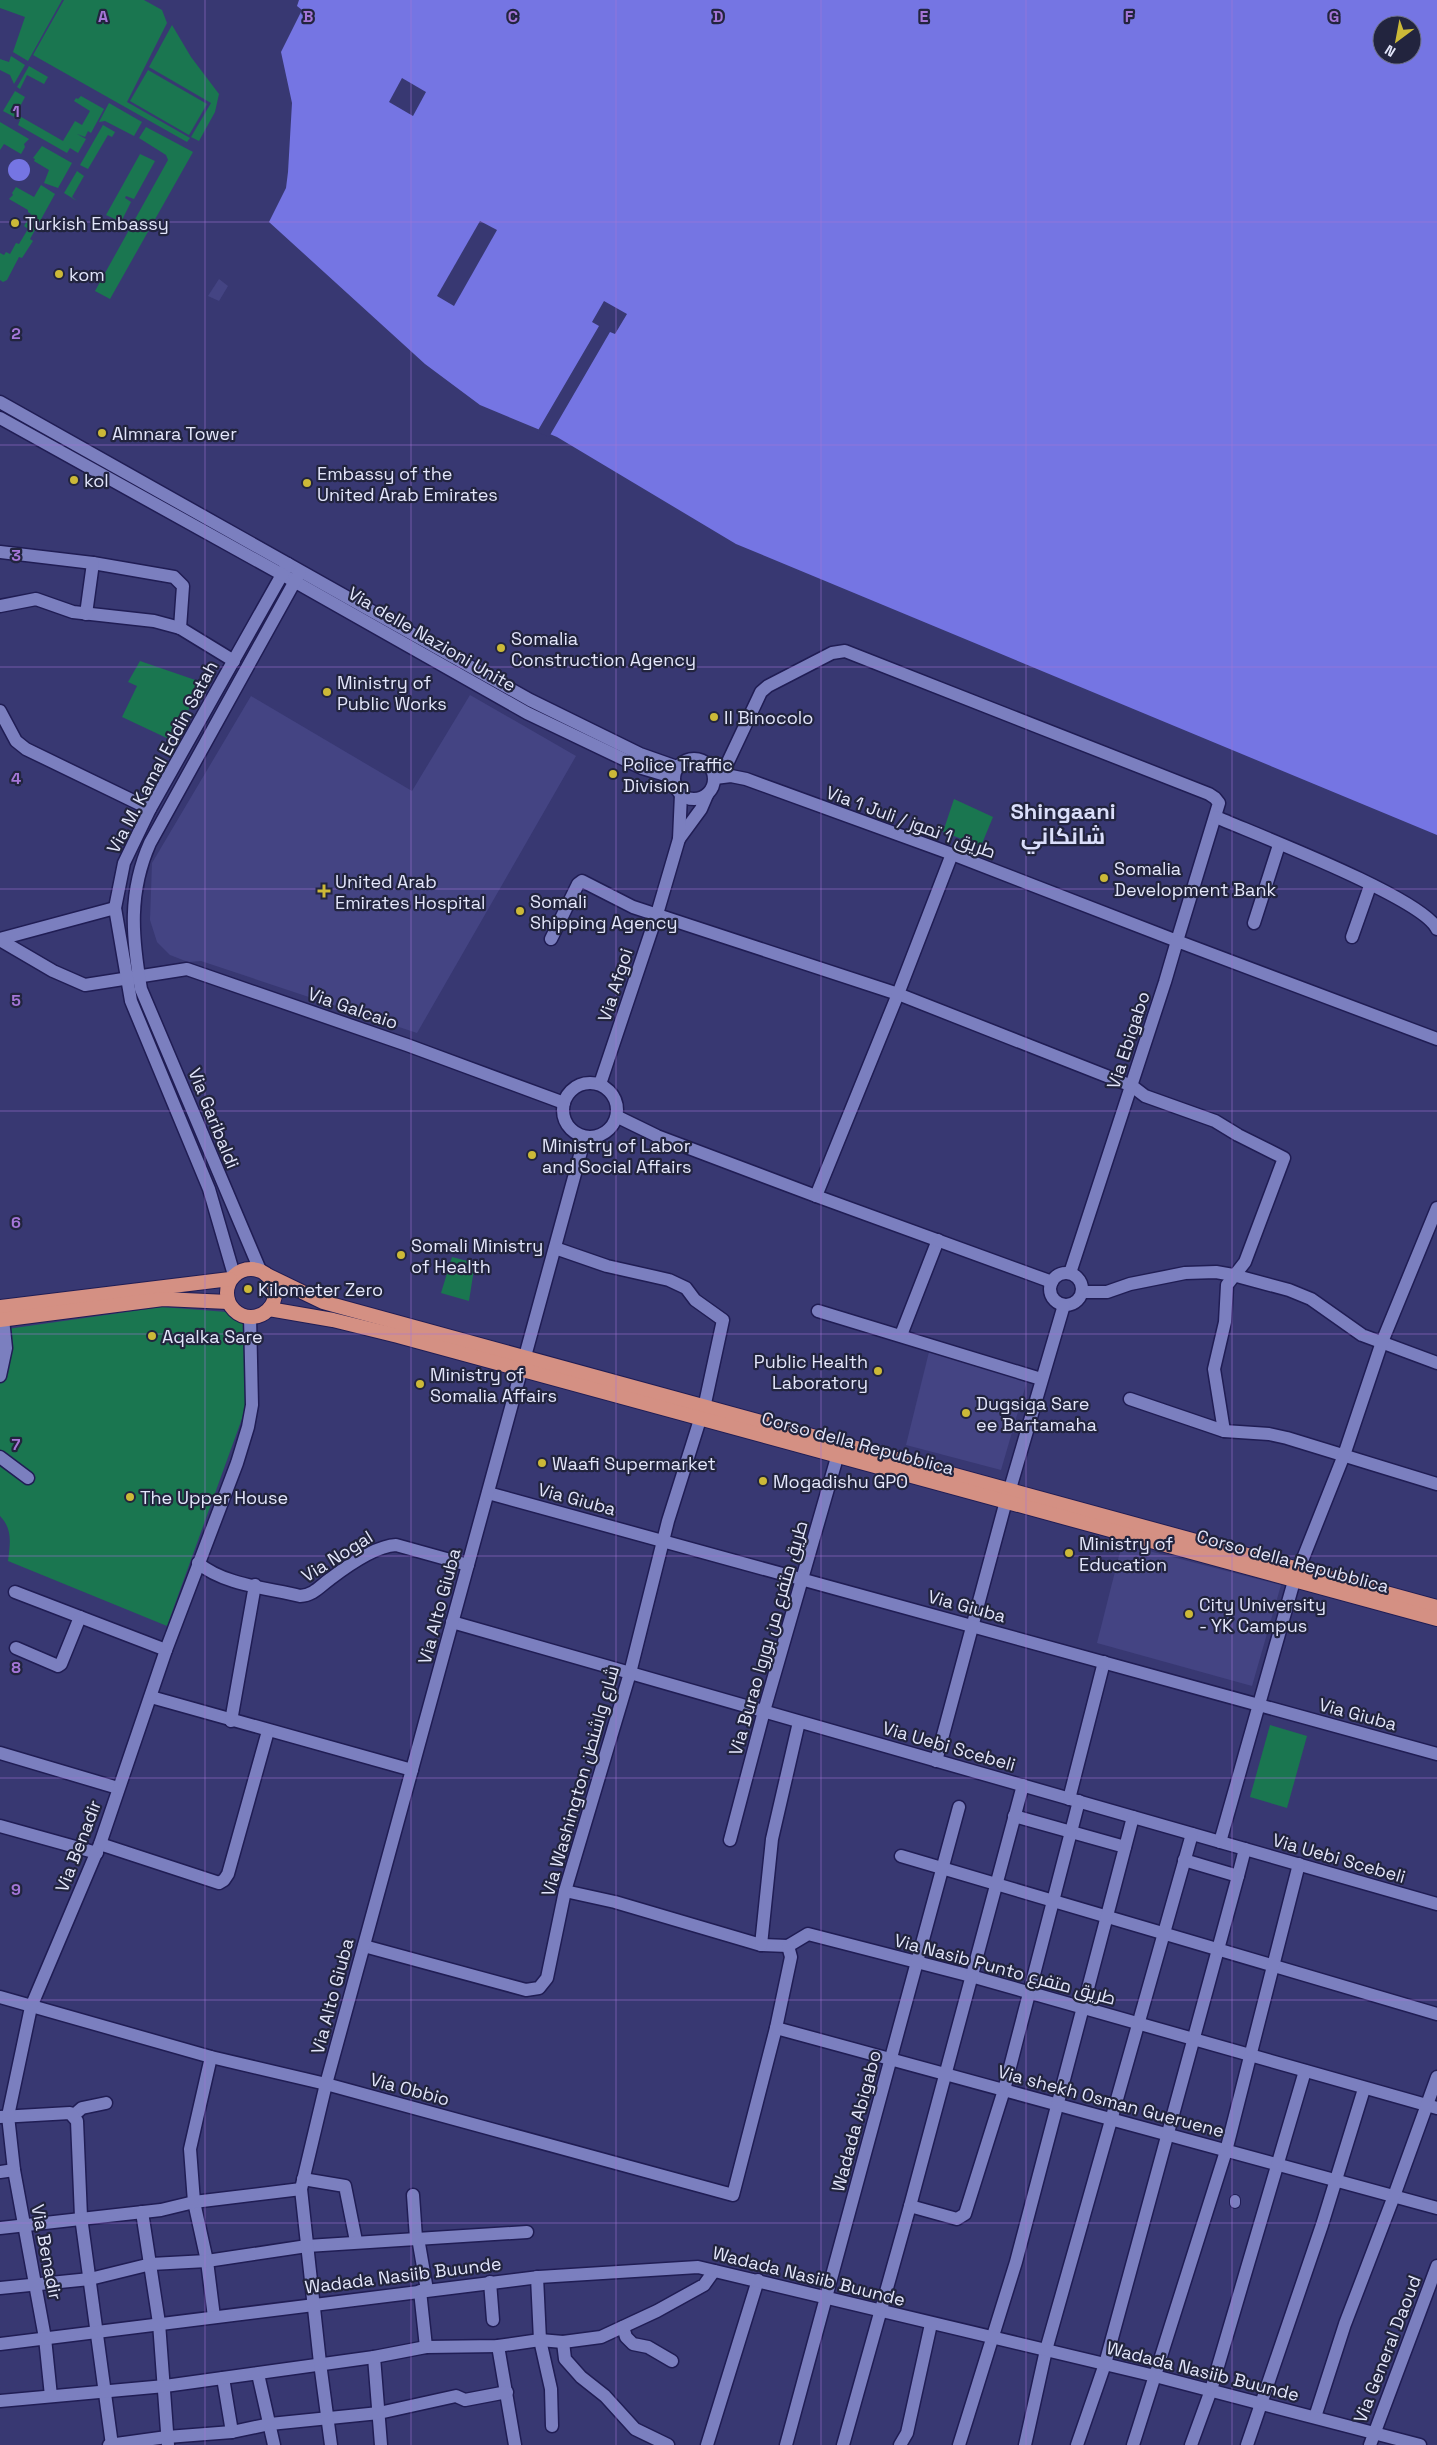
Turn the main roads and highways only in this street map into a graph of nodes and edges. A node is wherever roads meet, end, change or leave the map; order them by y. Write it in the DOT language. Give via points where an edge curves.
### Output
graph roads {
  1 [pos="263,1272"];
  2 [pos="232,1277"];
  3 [pos="228,1302"];
  4 [pos="268,1309"];
  5 [pos="1,1313"];
  6 [pos="523,1364"];
  7 [pos="1297,1576"];
  8 [pos="1437,1607"];
  9 [pos="1437,1619"];
  1 -- 2 [label="highway" via="247,1269"];
  1 -- 4 [label="highway" via="274,1288 273,1303"];
  1 -- 6 [label="highway" via="322,1302"];
  2 -- 3 [label="highway" via="226,1294"];
  2 -- 5 [label="highway"];
  3 -- 4 [label="highway" via="237,1312 250,1317 263,1314"];
  3 -- 5 [label="highway" via="163,1299"];
  4 -- 6 [label="highway" via="333,1320"];
  6 -- 7 [label="highway"];
  7 -- 8 [label="highway"];
  7 -- 9 [label="highway, Corso della Repubblica"];
}
